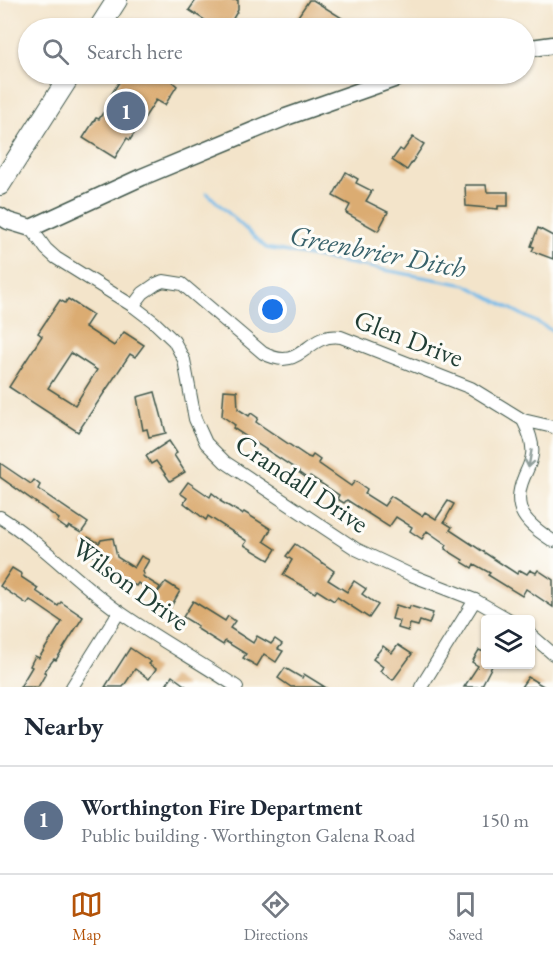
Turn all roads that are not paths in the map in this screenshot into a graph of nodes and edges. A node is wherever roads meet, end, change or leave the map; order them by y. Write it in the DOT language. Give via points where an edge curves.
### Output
graph roads {
  1 [pos="117,0"];
  2 [pos="105,18"];
  3 [pos="553,45"];
  4 [pos="535,48"];
  5 [pos="64,84"];
  6 [pos="380,84"];
  7 [pos="0,184"];
  8 [pos="0,216"];
  9 [pos="31,228"];
  10 [pos="133,306"];
  11 [pos="523,420"];
  12 [pos="553,427"];
  13 [pos="0,517"];
  14 [pos="553,541"];
  15 [pos="475,600"];
  16 [pos="119,612"];
  17 [pos="501,615"];
  18 [pos="535,638"];
  19 [pos="553,654"];
  20 [pos="72,687"];
  21 [pos="237,687"];
  22 [pos="421,687"];
  1 -- 2 [label="main road"];
  3 -- 4 [label="street"];
  5 -- 7 [label="main road"];
  6 -- 9 [label="street" via="286,117"];
  8 -- 9 [label="street"];
  9 -- 10 [label="street, Crandall Drive" via="57,258"];
  10 -- 11 [label="street, Glen Drive" via="156,284 182,284 271,357 298,356 322,338 341,337 471,388"];
  10 -- 15 [label="street, Crandall Drive" via="164,331 179,350 195,419 206,443 225,462 356,549"];
  11 -- 12 [label="street, Glen Drive"];
  11 -- 14 [label="street, one-way" via="533,453 519,493 520,508 526,522"];
  13 -- 16 [label="street, Wilson Drive"];
  15 -- 17 [label="street, Crandall Drive"];
  15 -- 22 [label="street"];
  16 -- 20 [label="street"];
  16 -- 21 [label="street, Wilson Drive"];
  18 -- 19 [label="street"];
}
